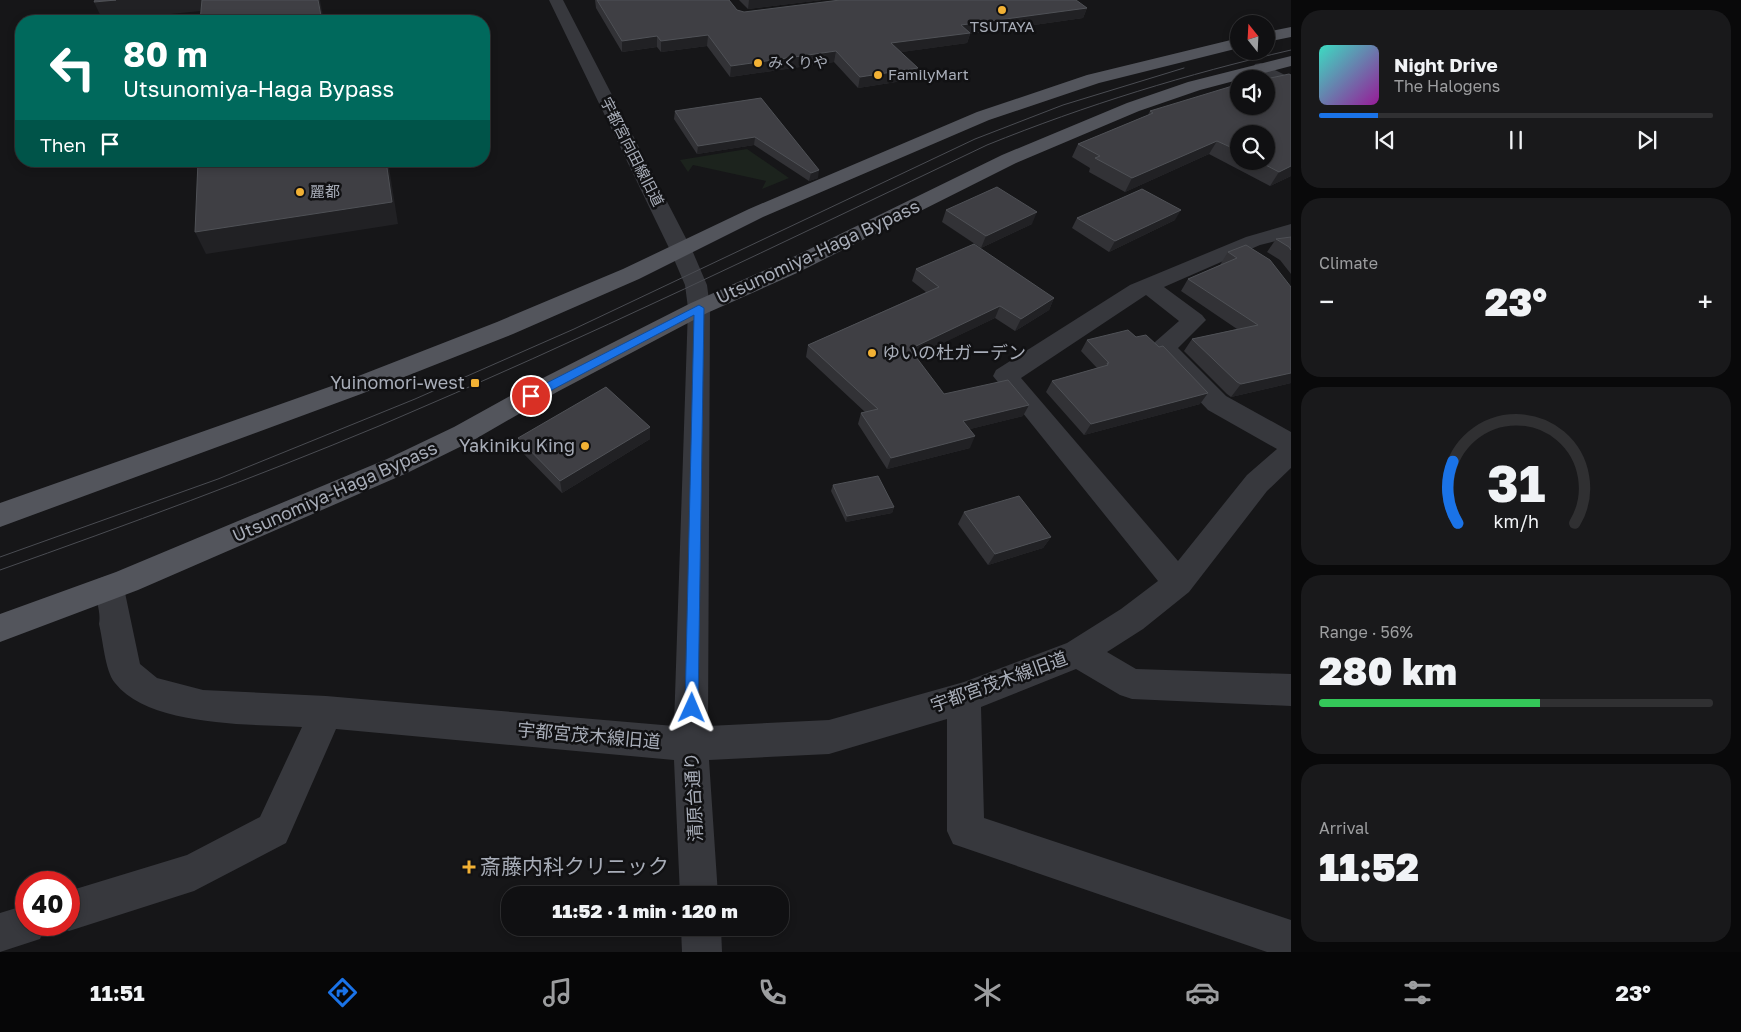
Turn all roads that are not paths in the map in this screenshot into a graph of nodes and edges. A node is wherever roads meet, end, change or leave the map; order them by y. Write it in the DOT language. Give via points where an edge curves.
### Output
graph roads {
  1 [pos="556,0"];
  2 [pos="1291,32"];
  3 [pos="1275,35"];
  4 [pos="1230,45"];
  5 [pos="1291,61"];
  6 [pos="1261,68"];
  7 [pos="1291,85"];
  8 [pos="1291,230"];
  9 [pos="1239,246"];
  10 [pos="681,250"];
  11 [pos="1263,262"];
  12 [pos="1148,286"];
  13 [pos="699,308"];
  14 [pos="1291,444"];
  15 [pos="1291,452"];
  16 [pos="0,515"];
  17 [pos="1178,583"];
  18 [pos="109,588"];
  19 [pos="0,628"];
  20 [pos="1078,653"];
  21 [pos="1291,690"];
  22 [pos="964,698"];
  23 [pos="326,712"];
  24 [pos="691,744"];
  25 [pos="699,886"];
  26 [pos="80,908"];
  27 [pos="15,929"];
  28 [pos="0,934"];
  29 [pos="701,936"];
  30 [pos="1291,940"];
  31 [pos="702,952"];
  1 -- 10 [label="street, 宇都宮向田線旧道"];
  2 -- 3 [label="main road"];
  4 -- 10 [label="main road" via="1093,78 992,113 756,213"];
  5 -- 6 [label="main road, Utsunomiya-Haga Bypass"];
  6 -- 7 [label="street"];
  6 -- 13 [label="main road, Utsunomiya-Haga Bypass" via="1133,107 1018,155 789,268"];
  8 -- 9 [label="street"];
  9 -- 11 [label="street"];
  9 -- 12 [label="street"];
  10 -- 13 [label="street, 宇都宮向田線旧道" via="696,285"];
  10 -- 16 [label="main road" via="505,328 352,388"];
  12 -- 14 [label="street" via="1194,320 1164,348 1217,403"];
  12 -- 17 [label="street" via="1004,376"];
  13 -- 18 [label="main road, Utsunomiya-Haga Bypass" via="397,466"];
  13 -- 24 [label="street, 清原台通り"];
  15 -- 17 [label="street, 宇都宮茂木線旧道" via="1257,483"];
  17 -- 20 [label="street, 宇都宮茂木線旧道" via="1132,619"];
  18 -- 19 [label="main road, Utsunomiya-Haga Bypass"];
  18 -- 23 [label="street, 宇都宮茂木線旧道" via="126,672 148,691 203,706"];
  20 -- 21 [label="street" via="1132,684"];
  20 -- 22 [label="street, 宇都宮茂木線旧道"];
  22 -- 24 [label="street, 宇都宮茂木線旧道" via="829,737"];
  22 -- 30 [label="street" via="966,831"];
  23 -- 24 [label="street, 宇都宮茂木線旧道"];
  23 -- 26 [label="street" via="273,830 194,872"];
  24 -- 25 [label="street, 清原台通り"];
  27 -- 28 [label="street"];
  29 -- 31 [label="street"];
}
